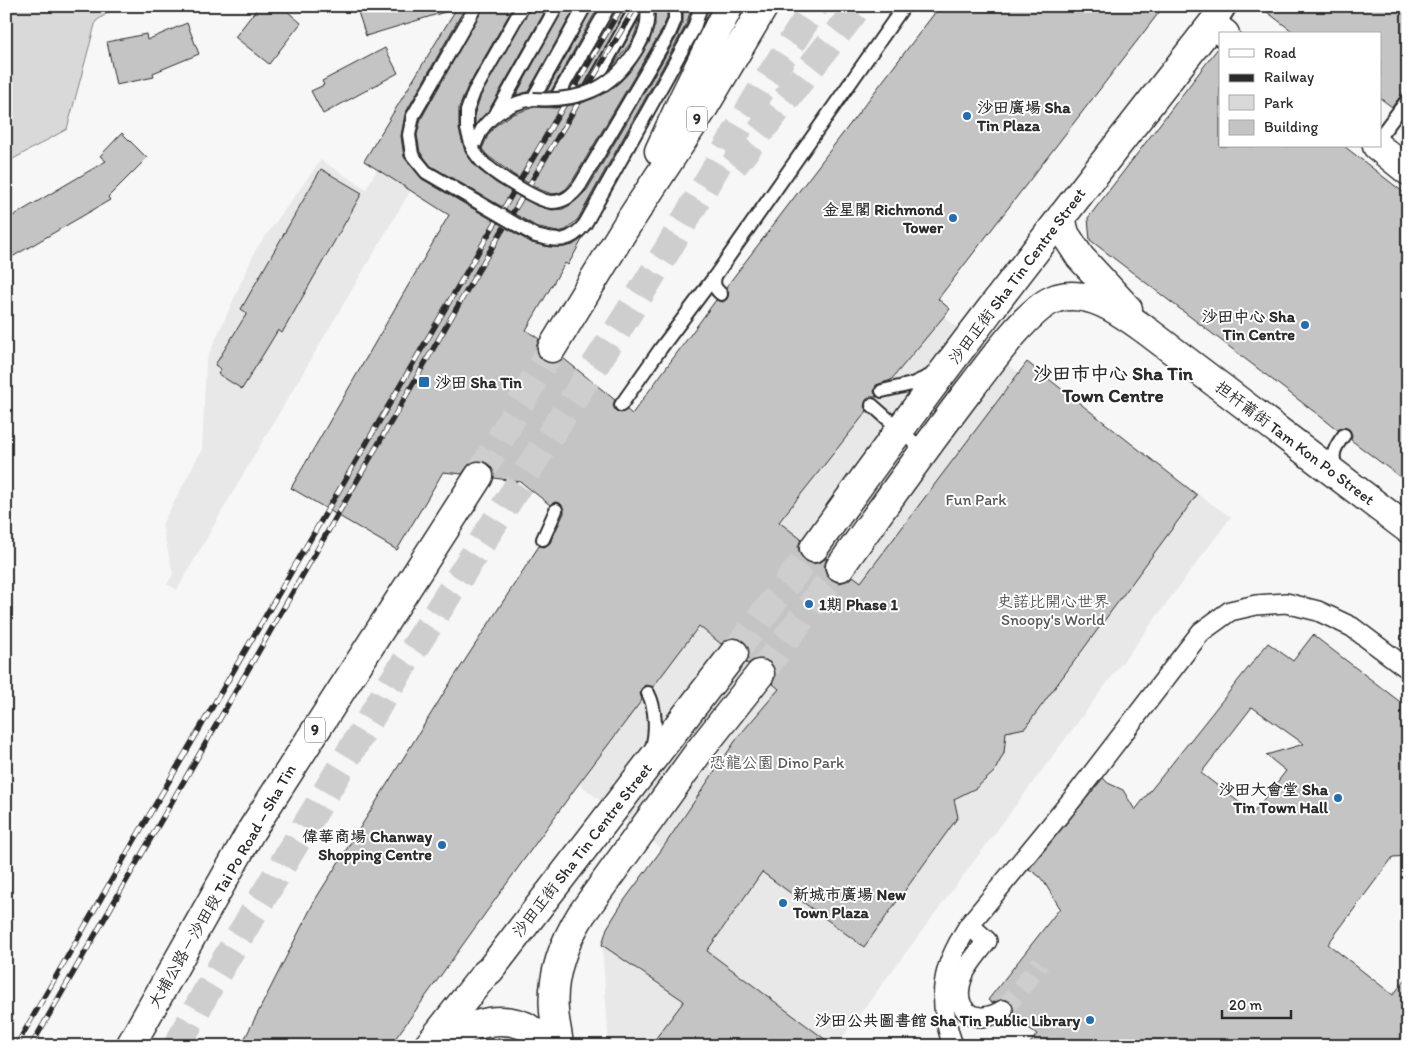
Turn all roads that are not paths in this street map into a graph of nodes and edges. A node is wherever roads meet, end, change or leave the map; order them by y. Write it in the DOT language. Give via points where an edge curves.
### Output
graph roads {
  1 [pos="476,6"];
  2 [pos="523,6"];
  3 [pos="557,6"];
  4 [pos="585,6"];
  5 [pos="609,6"];
  6 [pos="638,6"];
  7 [pos="647,6"];
  8 [pos="675,6"];
  9 [pos="701,6"];
  10 [pos="729,6"];
  11 [pos="764,6"];
  12 [pos="904,6"];
  13 [pos="1220,21"];
  14 [pos="588,92"];
  15 [pos="533,99"];
  16 [pos="1408,99"];
  17 [pos="555,100"];
  18 [pos="495,116"];
  19 [pos="1382,133"];
  20 [pos="1379,148"];
  21 [pos="473,150"];
  22 [pos="1408,171"];
  23 [pos="1061,217"];
  24 [pos="625,228"];
  25 [pos="715,276"];
  26 [pos="721,294"];
  27 [pos="1148,330"];
  28 [pos="1006,343"];
  29 [pos="552,348"];
  30 [pos="948,365"];
  31 [pos="882,391"];
  32 [pos="622,405"];
  33 [pos="872,405"];
  34 [pos="900,430"];
  35 [pos="1344,435"];
  36 [pos="924,450"];
  37 [pos="479,476"];
  38 [pos="1346,482"];
  39 [pos="556,510"];
  40 [pos="1408,529"];
  41 [pos="543,539"];
  42 [pos="814,548"];
  43 [pos="840,567"];
  44 [pos="734,653"];
  45 [pos="1408,669"];
  46 [pos="760,674"];
  47 [pos="648,693"];
  48 [pos="645,768"];
  49 [pos="969,925"];
  50 [pos="1003,1010"];
  51 [pos="130,1046"];
  52 [pos="428,1046"];
  53 [pos="434,1046"];
  54 [pos="549,1046"];
  55 [pos="559,1046"];
  56 [pos="954,1046"];
  1 -- 9 [label="lane, bridge" via="413,116 409,135 412,155 426,172 536,236 565,240 578,233 584,224 694,28"];
  2 -- 21 [label="lane" via="474,92 467,129"];
  3 -- 18 [label="lane"];
  4 -- 15 [label="lane"];
  5 -- 17 [label="lane"];
  6 -- 14 [label="lane"];
  7 -- 14 [label="lane, bridge" via="647,28 627,65 603,86"];
  8 -- 21 [label="lane, bridge" via="675,20 669,34 573,195 552,202 541,200 488,168"];
  10 -- 24 [label="main road"];
  11 -- 24 [label="main road, 9" via="701,112"];
  12 -- 25 [label="lane"];
  13 -- 23 [label="main road, 沙田正街 Sha Tin Centre Street"];
  14 -- 17 [label="lane, bridge"];
  15 -- 17 [label="lane, bridge"];
  15 -- 18 [label="lane" via="520,101"];
  16 -- 19 [label="lane"];
  18 -- 21 [label="lane" via="485,125"];
  20 -- 22 [label="main road"];
  23 -- 27 [label="main road" via="1065,234 1080,257"];
  23 -- 30 [label="main road, 沙田正街 Sha Tin Centre Street"];
  24 -- 29 [label="main road, 9"];
  25 -- 26 [label="lane" via="714,283"];
  25 -- 32 [label="lane"];
  27 -- 28 [label="main road, 担杆莆街 Tam Kon Po Street" via="1102,303 1083,297 1057,298 1022,324"];
  27 -- 38 [label="main road, 担杆莆街 Tam Kon Po Street"];
  28 -- 36 [label="main road, 沙田正街 Sha Tin Centre Street"];
  30 -- 31 [label="lane" via="912,384"];
  30 -- 34 [label="main road, 沙田正街 Sha Tin Centre Street"];
  33 -- 34 [label="lane"];
  34 -- 36 [label="lane"];
  34 -- 42 [label="main road, 沙田正街 Sha Tin Centre Street"];
  35 -- 38 [label="lane" via="1334,448 1333,457"];
  36 -- 43 [label="main road, 沙田正街 Sha Tin Centre Street"];
  37 -- 51 [label="main road, 大埔公路－沙田段 Tai Po Road – Sha Tin / 9" via="251,831"];
  38 -- 40 [label="main road, 担杆莆街 Tam Kon Po Street"];
  39 -- 41 [label="lane"];
  44 -- 48 [label="main road, 沙田正街 Sha Tin Centre Street"];
  45 -- 49 [label="street" via="1352,627 1318,611 1286,603 1256,604 1230,611 1201,632 1075,796"];
  46 -- 55 [label="main road, 沙田正街 Sha Tin Centre Street" via="694,758 568,936 555,985 554,1010"];
  47 -- 48 [label="lane" via="653,702 654,743"];
  48 -- 52 [label="main road, 沙田正街 Sha Tin Centre Street"];
  49 -- 50 [label="street" via="987,941 963,974 958,991 959,1003 969,1015 984,1018"];
  49 -- 56 [label="street" via="945,973 942,1005 949,1038"];
  53 -- 54 [label="main road" via="463,1029 484,1022 511,1022 534,1031"];
}
